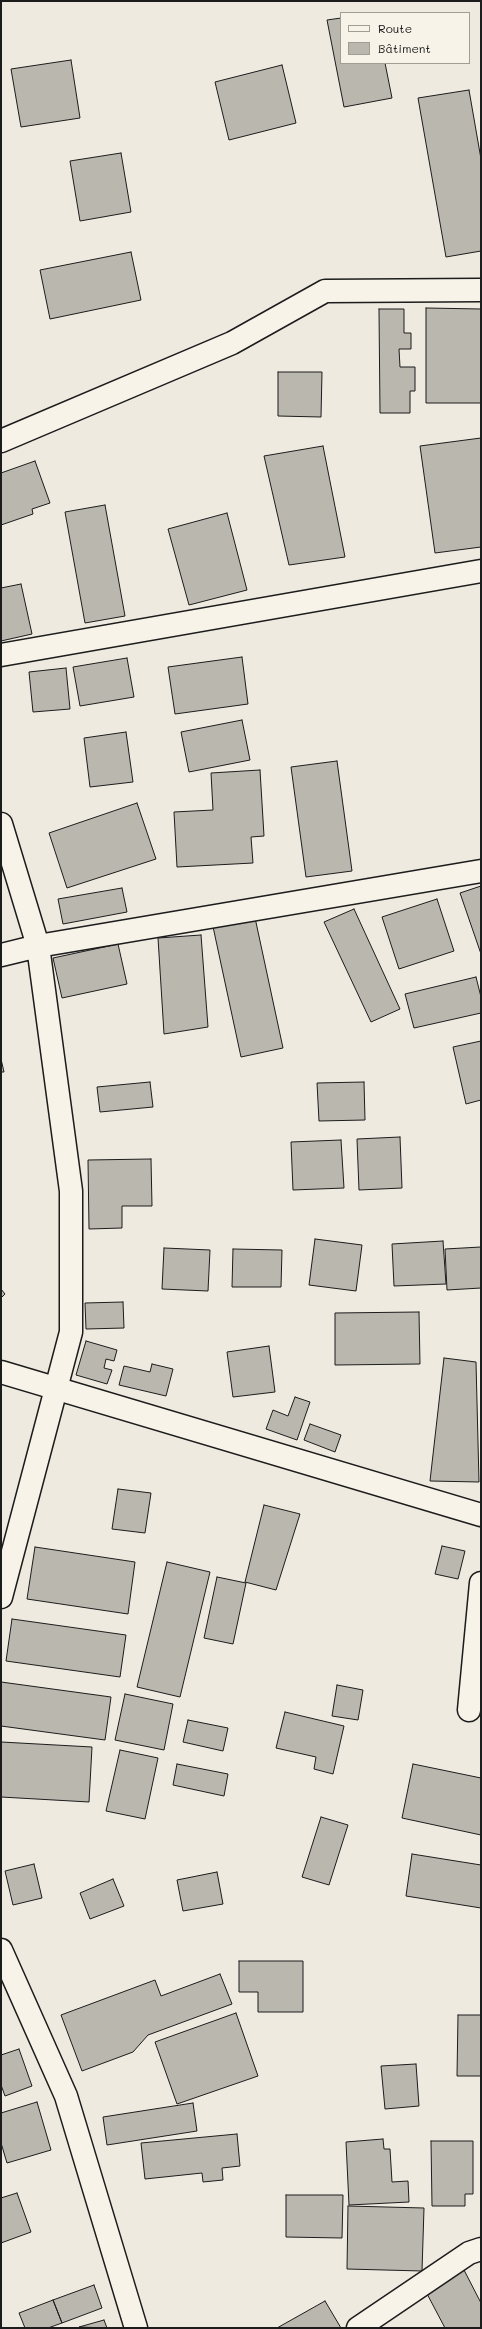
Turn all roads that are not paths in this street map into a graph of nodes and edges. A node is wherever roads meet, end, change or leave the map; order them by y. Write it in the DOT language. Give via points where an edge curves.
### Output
graph roads {
  1 [pos="481,290"];
  2 [pos="1,441"];
  3 [pos="481,571"];
  4 [pos="1,655"];
  5 [pos="1,824"];
  6 [pos="481,871"];
  7 [pos="38,946"];
  8 [pos="1,955"];
  9 [pos="1,1372"];
  10 [pos="56,1387"];
  11 [pos="481,1515"];
  12 [pos="481,1583"];
  13 [pos="1,1597"];
  14 [pos="469,1710"];
  15 [pos="1,1950"];
  16 [pos="481,2249"];
  17 [pos="136,2328"];
  18 [pos="358,2328"];
  1 -- 2 [label="street" via="325,291 232,343"];
  3 -- 4 [label="street"];
  5 -- 7 [label="street"];
  6 -- 7 [label="street"];
  7 -- 8 [label="street"];
  7 -- 10 [label="street" via="71,1191 71,1332"];
  9 -- 10 [label="street"];
  10 -- 11 [label="street"];
  10 -- 13 [label="street"];
  12 -- 14 [label="street"];
  15 -- 17 [label="street" via="66,2096"];
  16 -- 18 [label="street" via="469,2253"];
}
